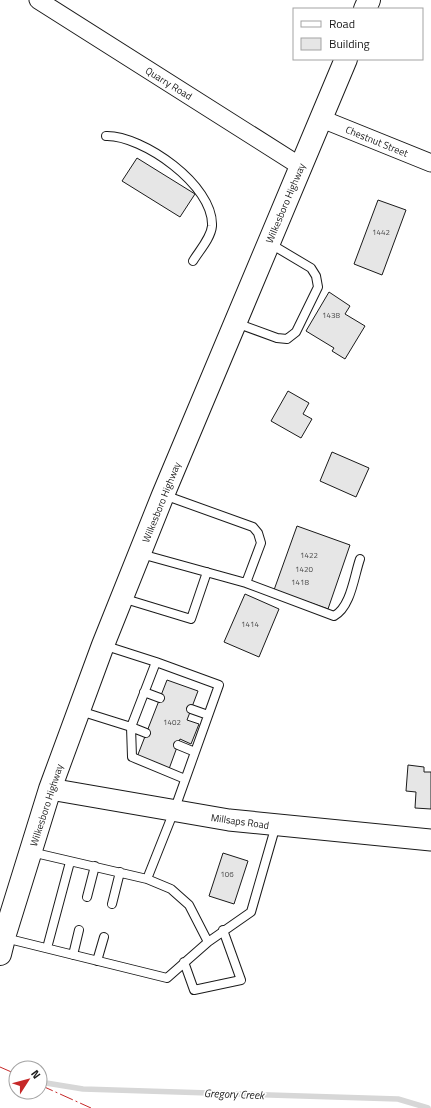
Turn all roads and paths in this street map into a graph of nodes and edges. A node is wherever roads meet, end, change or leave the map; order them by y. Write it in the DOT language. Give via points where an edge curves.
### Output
graph roads {
  1 [pos="38,0"];
  2 [pos="346,60"];
  3 [pos="322,119"];
  4 [pos="106,136"];
  5 [pos="431,163"];
  6 [pos="300,166"];
  7 [pos="268,242"];
  8 [pos="193,261"];
  9 [pos="235,323"];
  10 [pos="164,495"];
  11 [pos="140,553"];
  12 [pos="360,559"];
  13 [pos="207,572"];
  14 [pos="246,583"];
  15 [pos="122,598"];
  16 [pos="103,646"];
  17 [pos="156,662"];
  18 [pos="144,692"];
  19 [pos="160,698"];
  20 [pos="191,709"];
  21 [pos="79,710"];
  22 [pos="208,715"];
  23 [pos="131,727"];
  24 [pos="146,733"];
  25 [pos="178,745"];
  26 [pos="195,752"];
  27 [pos="185,779"];
  28 [pos="50,789"];
  29 [pos="174,811"];
  30 [pos="276,826"];
  31 [pos="431,840"];
  32 [pos="31,852"];
  33 [pos="70,862"];
  34 [pos="95,866"];
  35 [pos="120,872"];
  36 [pos="146,879"];
  37 [pos="87,897"];
  38 [pos="112,904"];
  39 [pos="79,930"];
  40 [pos="224,930"];
  41 [pos="104,937"];
  42 [pos="208,942"];
  43 [pos="2,946"];
  44 [pos="47,948"];
  45 [pos="73,955"];
  46 [pos="97,961"];
  47 [pos="184,962"];
  1 -- 6 [label="street, Quarry Road"];
  2 -- 3 [label="main road, Wilkesboro Highway"];
  3 -- 5 [label="street, Chestnut Street"];
  3 -- 6 [label="main road, Wilkesboro Highway"];
  4 -- 8 [label="lane" via="117,136 137,144 173,166 186,176 206,201 212,226"];
  6 -- 7 [label="main road, Wilkesboro Highway"];
  7 -- 9 [label="main road, Wilkesboro Highway"];
  7 -- 9 [label="lane" via="311,268 318,287 296,332 287,339"];
  9 -- 10 [label="main road, Wilkesboro Highway"];
  10 -- 11 [label="main road, Wilkesboro Highway"];
  10 -- 14 [label="lane" via="253,527 261,543"];
  11 -- 13 [label="lane"];
  11 -- 15 [label="main road, Wilkesboro Highway"];
  12 -- 14 [label="lane" via="348,597 340,613 334,616"];
  13 -- 14 [label="lane"];
  13 -- 15 [label="lane" via="191,619"];
  15 -- 16 [label="main road, Wilkesboro Highway"];
  16 -- 17 [label="lane"];
  16 -- 21 [label="main road, Wilkesboro Highway"];
  17 -- 18 [label="lane"];
  17 -- 22 [label="lane" via="218,685"];
  18 -- 19 [label="lane"];
  18 -- 23 [label="lane"];
  20 -- 22 [label="lane"];
  21 -- 23 [label="lane"];
  21 -- 28 [label="main road, Wilkesboro Highway"];
  22 -- 26 [label="lane"];
  23 -- 24 [label="lane"];
  23 -- 27 [label="lane" via="132,757"];
  25 -- 26 [label="lane"];
  26 -- 27 [label="lane"];
  27 -- 29 [label="lane"];
  28 -- 29 [label="street, Millsaps Road"];
  28 -- 32 [label="main road, Wilkesboro Highway"];
  29 -- 30 [label="street, Millsaps Road"];
  29 -- 36 [label="lane"];
  30 -- 31 [label="street, Millsaps Road"];
  30 -- 40 [label="lane" via="251,912"];
  32 -- 33 [label="lane"];
  32 -- 43 [label="main road, Wilkesboro Highway"];
  33 -- 34 [label="lane"];
  33 -- 44 [label="lane"];
  34 -- 35 [label="lane"];
  34 -- 37 [label="lane"];
  35 -- 36 [label="lane"];
  35 -- 38 [label="lane"];
  36 -- 42 [label="lane" via="172,889 189,905"];
  39 -- 45 [label="lane"];
  40 -- 42 [label="lane"];
  40 -- 47 [label="lane" via="241,980 194,990"];
  41 -- 46 [label="lane"];
  42 -- 47 [label="lane"];
  43 -- 44 [label="lane"];
  44 -- 45 [label="lane"];
  45 -- 46 [label="lane"];
  46 -- 47 [label="lane" via="167,978"];
}
